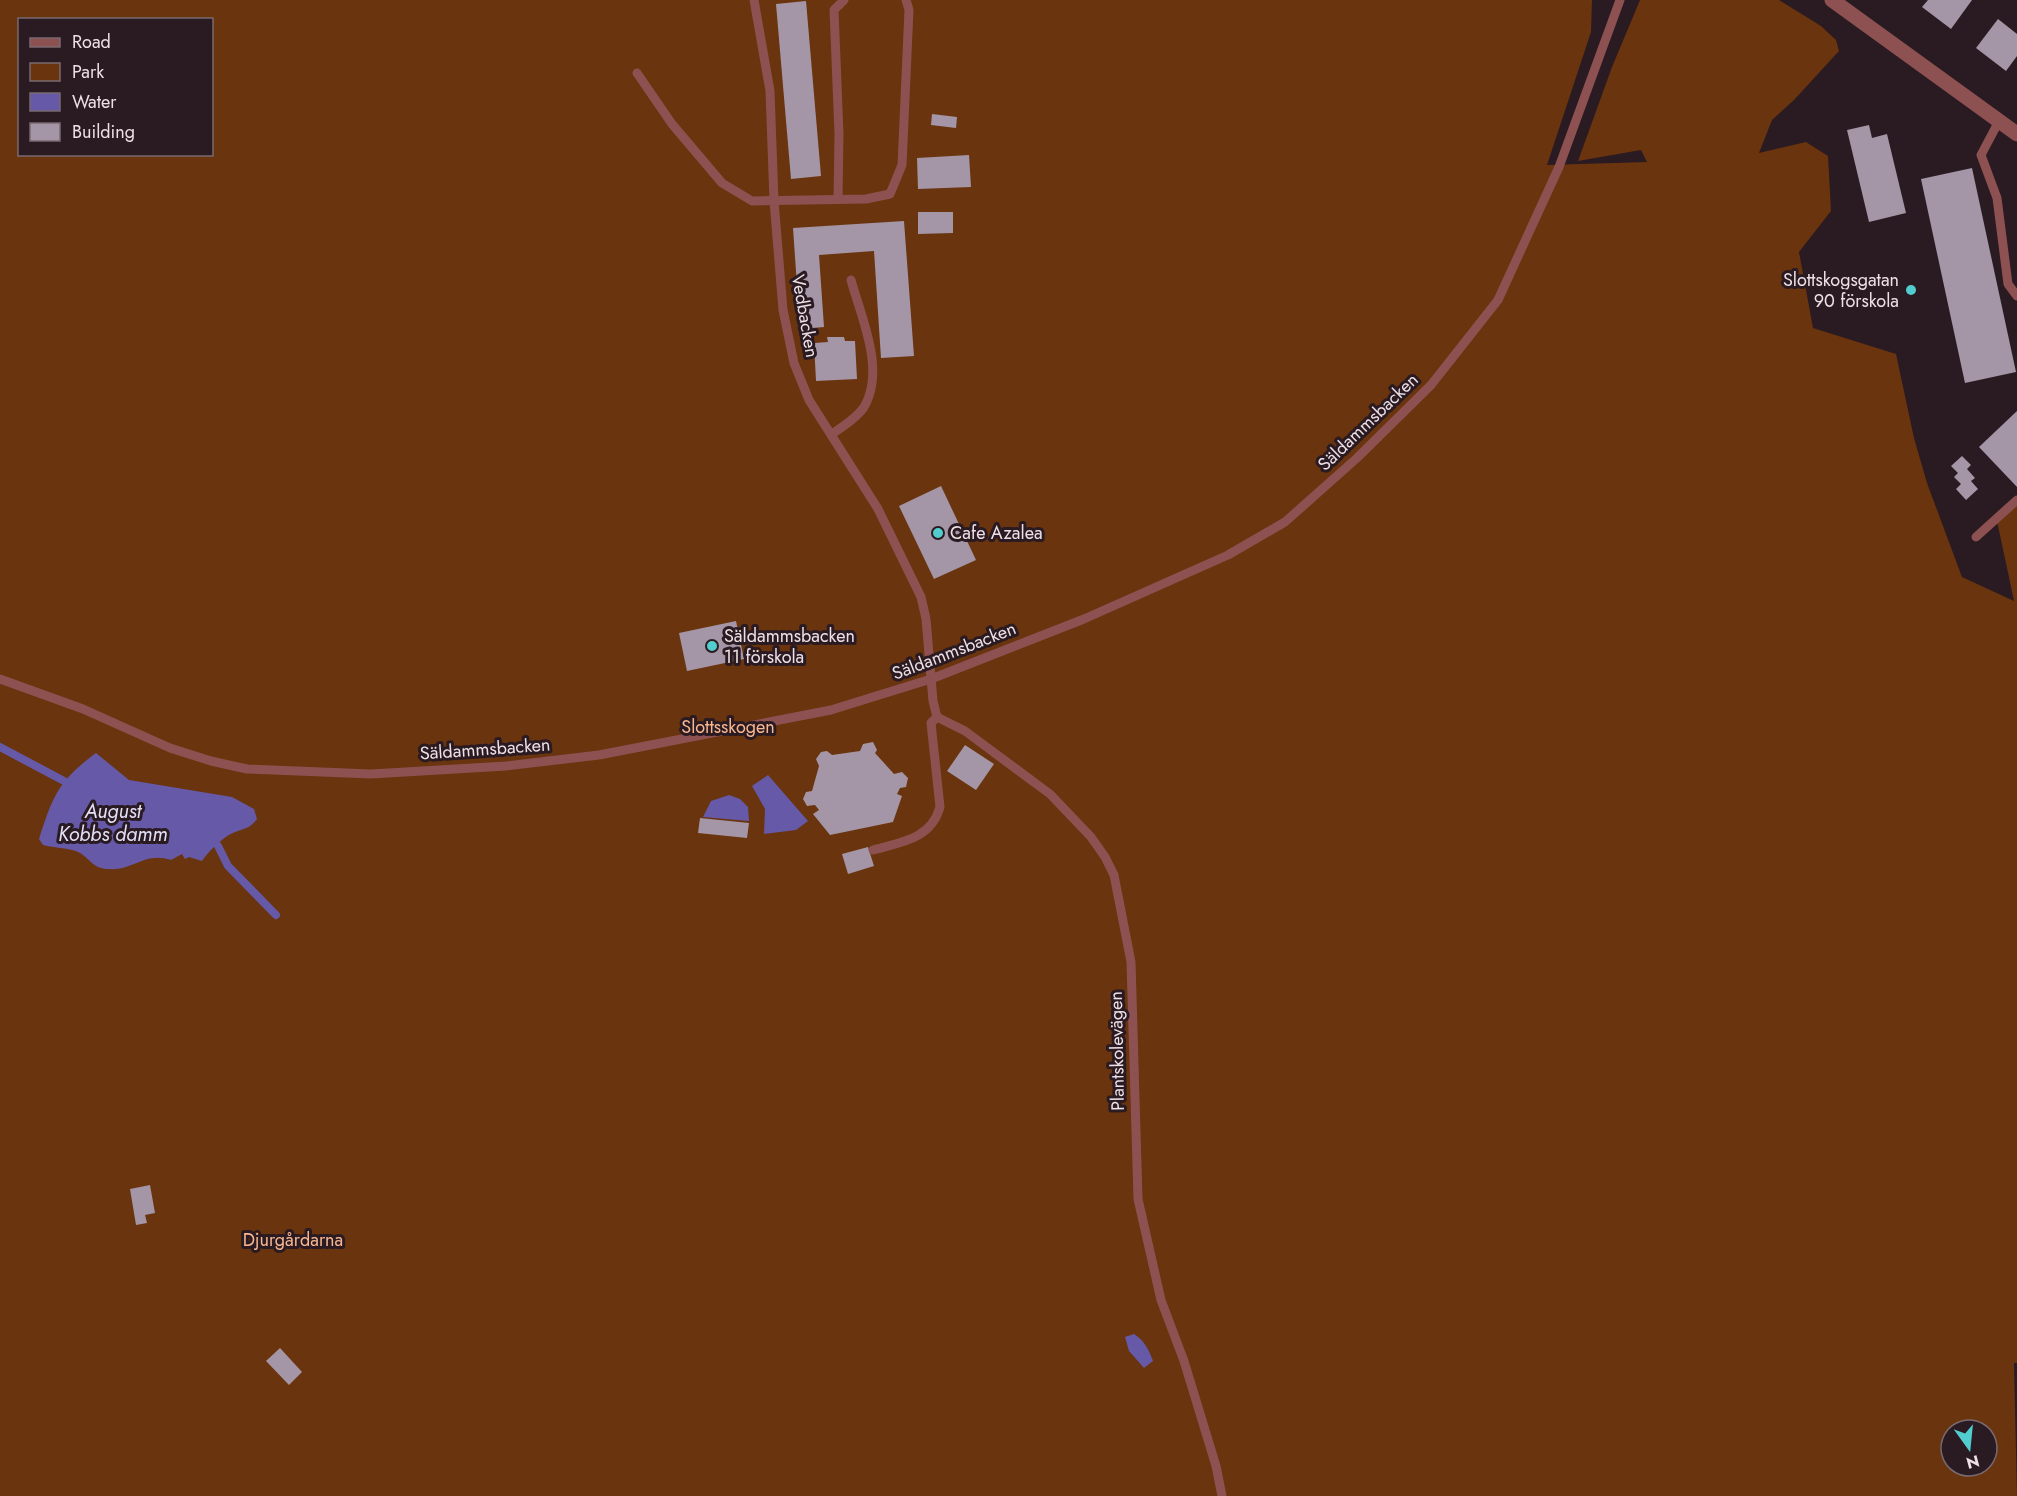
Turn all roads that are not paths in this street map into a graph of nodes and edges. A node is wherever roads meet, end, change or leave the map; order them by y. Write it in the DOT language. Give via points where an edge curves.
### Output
graph roads {
  1 [pos="754,0"];
  2 [pos="844,0"];
  3 [pos="906,0"];
  4 [pos="1620,0"];
  5 [pos="1832,0"];
  6 [pos="638,73"];
  7 [pos="1999,121"];
  8 [pos="2017,134"];
  9 [pos="838,199"];
  10 [pos="774,201"];
  11 [pos="851,280"];
  12 [pos="2017,296"];
  13 [pos="832,434"];
  14 [pos="2017,500"];
  15 [pos="1976,537"];
  16 [pos="0,678"];
  17 [pos="931,679"];
  18 [pos="937,717"];
  19 [pos="873,850"];
  20 [pos="1222,1496"];
  1 -- 10 [label="lane, Vedbacken" via="770,91"];
  2 -- 9 [label="lane" via="834,10"];
  3 -- 9 [label="lane" via="909,10 902,165 890,194"];
  4 -- 17 [label="lane, Säldammsbacken" via="1559,167 1498,300 1431,385 1294,515 1259,539 1168,584"];
  5 -- 7 [label="street"];
  6 -- 10 [label="lane" via="672,124 722,183 752,201"];
  7 -- 8 [label="street"];
  7 -- 12 [label="lane" via="1981,155 1997,198 2008,284"];
  9 -- 10 [label="lane"];
  10 -- 13 [label="lane, Vedbacken" via="783,310 794,363 809,400"];
  11 -- 13 [label="lane" via="869,346 870,392 863,408"];
  13 -- 17 [label="lane, Vedbacken" via="878,509 921,597"];
  14 -- 15 [label="lane"];
  16 -- 17 [label="lane, Säldammsbacken" via="211,761 247,769 371,774 506,766 647,747 831,710"];
  17 -- 18 [label="lane"];
  18 -- 19 [label="lane" via="931,723 940,807 936,820 923,834"];
  18 -- 20 [label="lane, Plantskolevägen" via="965,731 1050,795 1090,837 1114,875 1131,962 1138,1198 1161,1300 1184,1361"];
}
